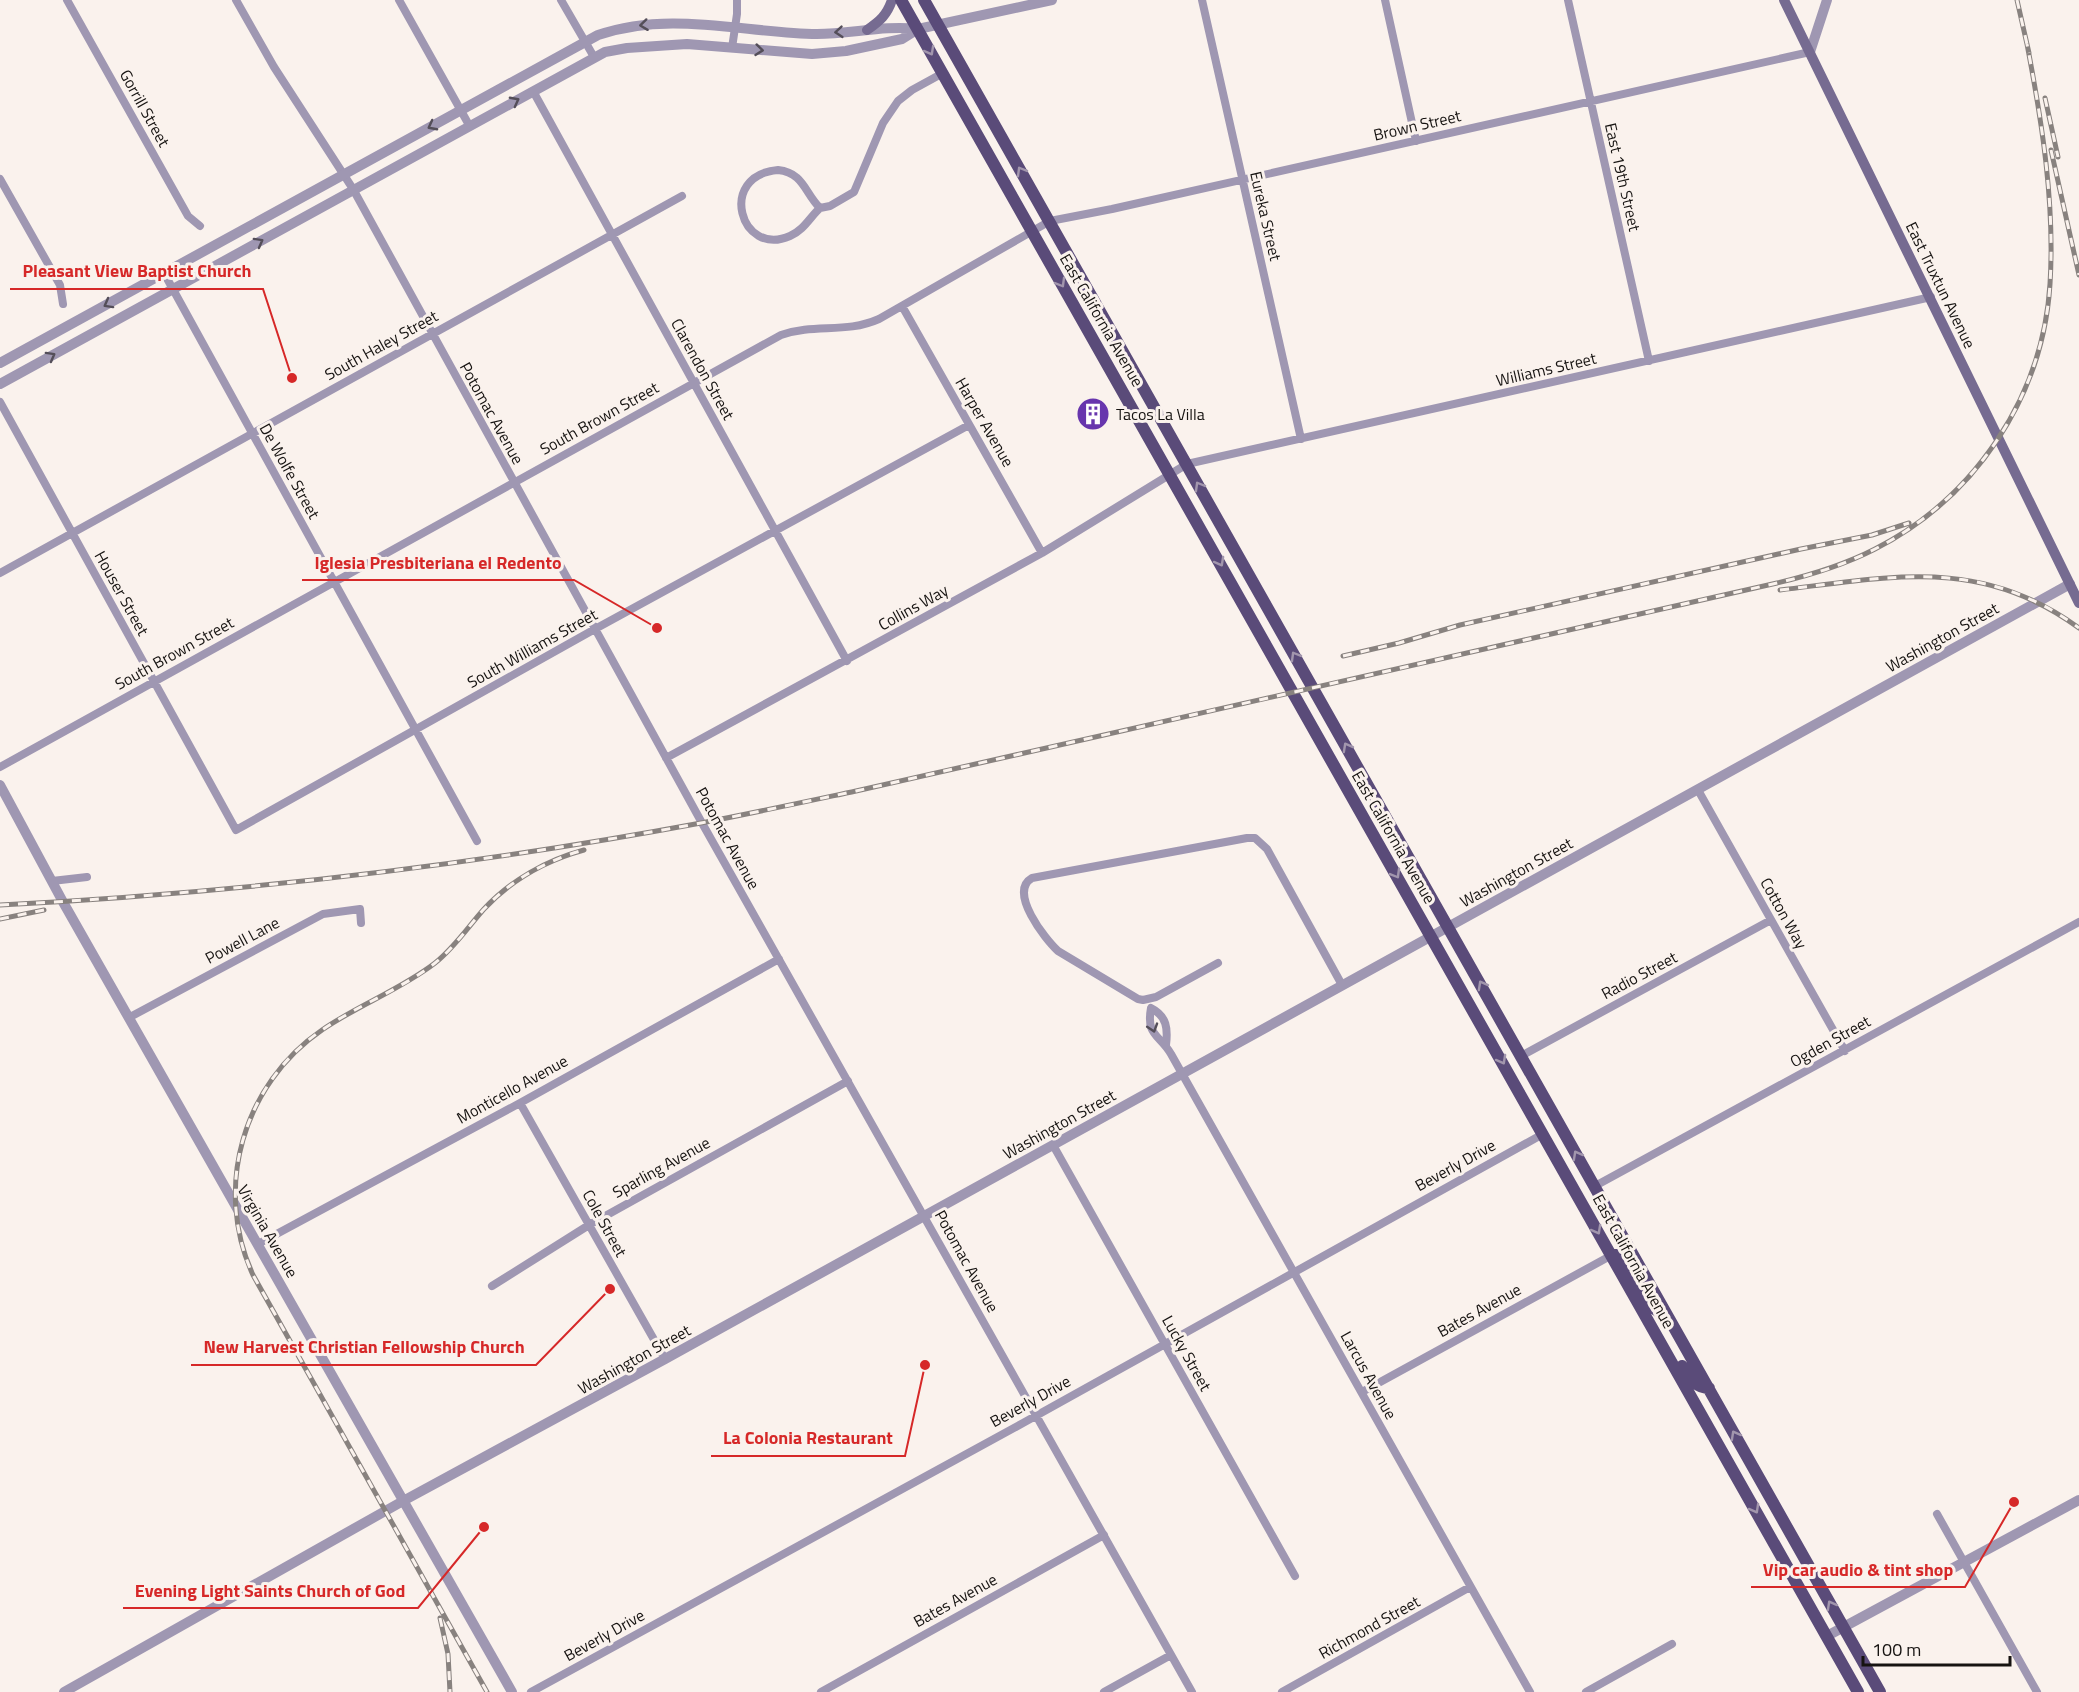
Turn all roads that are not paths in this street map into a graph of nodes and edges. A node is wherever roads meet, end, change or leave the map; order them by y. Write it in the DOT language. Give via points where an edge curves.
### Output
graph roads {
  1 [pos="67,0"];
  2 [pos="237,0"];
  3 [pos="399,0"];
  4 [pos="561,0"];
  5 [pos="737,0"];
  6 [pos="892,0"];
  7 [pos="901,0"];
  8 [pos="924,0"];
  9 [pos="1052,0"];
  10 [pos="1202,0"];
  11 [pos="1385,0"];
  12 [pos="1568,0"];
  13 [pos="1784,0"];
  14 [pos="1827,0"];
  15 [pos="1021,3"];
  16 [pos="939,25"];
  17 [pos="735,28"];
  18 [pos="918,29"];
  19 [pos="867,30"];
  20 [pos="585,42"];
  21 [pos="732,48"];
  22 [pos="1810,52"];
  23 [pos="594,57"];
  24 [pos="943,73"];
  25 [pos="533,90"];
  26 [pos="1591,101"];
  27 [pos="460,110"];
  28 [pos="469,125"];
  29 [pos="1416,141"];
  30 [pos="343,174"];
  31 [pos="0,179"];
  32 [pos="1242,180"];
  33 [pos="353,189"];
  34 [pos="682,196"];
  35 [pos="820,208"];
  36 [pos="1050,221"];
  37 [pos="200,226"];
  38 [pos="1033,232"];
  39 [pos="612,235"];
  40 [pos="164,273"];
  41 [pos="173,289"];
  42 [pos="1931,297"];
  43 [pos="63,304"];
  44 [pos="902,306"];
  45 [pos="432,334"];
  46 [pos="1649,361"];
  47 [pos="0,363"];
  48 [pos="694,383"];
  49 [pos="0,384"];
  50 [pos="0,402"];
  51 [pos="969,425"];
  52 [pos="252,433"];
  53 [pos="1301,439"];
  54 [pos="1187,464"];
  55 [pos="1171,475"];
  56 [pos="514,482"];
  57 [pos="776,532"];
  58 [pos="72,533"];
  59 [pos="1042,553"];
  60 [pos="0,573"];
  61 [pos="334,582"];
  62 [pos="2070,584"];
  63 [pos="2079,603"];
  64 [pos="595,629"];
  65 [pos="847,661"];
  66 [pos="154,681"];
  67 [pos="416,730"];
  68 [pos="666,758"];
  69 [pos="0,766"];
  70 [pos="0,784"];
  71 [pos="1698,790"];
  72 [pos="236,830"];
  73 [pos="477,841"];
  74 [pos="87,877"];
  75 [pos="52,881"];
  76 [pos="1771,920"];
  77 [pos="2079,922"];
  78 [pos="361,923"];
  79 [pos="1448,926"];
  80 [pos="1432,936"];
  81 [pos="779,959"];
  82 [pos="1218,963"];
  83 [pos="1342,985"];
  84 [pos="1150,1004"];
  85 [pos="130,1017"];
  86 [pos="1166,1045"];
  87 [pos="1845,1051"];
  88 [pos="1521,1056"];
  89 [pos="1182,1073"];
  90 [pos="848,1081"];
  91 [pos="520,1102"];
  92 [pos="1544,1134"];
  93 [pos="1053,1145"];
  94 [pos="1595,1186"];
  95 [pos="924,1216"];
  96 [pos="589,1224"];
  97 [pos="258,1244"];
  98 [pos="1612,1255"];
  99 [pos="1294,1272"];
  100 [pos="492,1286"];
  101 [pos="1670,1320"];
  102 [pos="1650,1324"];
  103 [pos="1165,1343"];
  104 [pos="665,1359"];
  105 [pos="1709,1388"];
  106 [pos="1362,1392"];
  107 [pos="1036,1414"];
  108 [pos="2079,1500"];
  109 [pos="403,1501"];
  110 [pos="1937,1514"];
  111 [pos="1104,1535"];
  112 [pos="1965,1563"];
  113 [pos="1295,1576"];
  114 [pos="1470,1587"];
  115 [pos="1844,1628"];
  116 [pos="1827,1636"];
  117 [pos="1672,1644"];
  118 [pos="1171,1655"];
  119 [pos="64,1692"];
  120 [pos="512,1692"];
  121 [pos="531,1692"];
  122 [pos="820,1692"];
  123 [pos="1104,1692"];
  124 [pos="1192,1692"];
  125 [pos="1282,1692"];
  126 [pos="1530,1692"];
  127 [pos="1586,1692"];
  128 [pos="1858,1692"];
  129 [pos="1880,1692"];
  130 [pos="2037,1692"];
  1 -- 37 [label="street, Gorrill Street" via="188,216"];
  2 -- 30 [label="street, Potomac Avenue" via="274,67"];
  3 -- 27 [label="street"];
  4 -- 20 [label="street"];
  5 -- 17 [label="street"];
  6 -- 19 [label="main road" via="887,14"];
  7 -- 18 [label="main road, East California Avenue"];
  8 -- 16 [label="main road, East California Avenue"];
  9 -- 15 [label="street"];
  10 -- 32 [label="street, Eureka Street"];
  11 -- 29 [label="street"];
  12 -- 26 [label="street, East 19th Street"];
  13 -- 22 [label="main road, East Truxtun Avenue"];
  14 -- 22 [label="street"];
  15 -- 16 [label="street"];
  16 -- 18 [label="street"];
  36 -- 16 [label="main road, East California Avenue, one-way"];
  19 -- 17 [label="street, one-way" via="819,34"];
  17 -- 20 [label="street, one-way" via="658,23 616,29"];
  17 -- 21 [label="street"];
  18 -- 19 [label="street"];
  21 -- 18 [label="street, one-way" via="812,54 855,50 902,39"];
  18 -- 24 [label="main road, East California Avenue, one-way"];
  20 -- 23 [label="street"];
  20 -- 27 [label="street"];
  21 -- 23 [label="street" via="658,45"];
  22 -- 26 [label="street, Brown Street"];
  22 -- 42 [label="main road, East Truxtun Avenue"];
  23 -- 25 [label="street"];
  24 -- 35 [label="street" via="897,101 883,123 854,192"];
  24 -- 38 [label="main road, East California Avenue"];
  28 -- 25 [label="street, one-way"];
  25 -- 39 [label="street, Clarendon Street"];
  26 -- 29 [label="street, Brown Street"];
  26 -- 46 [label="street, East 19th Street"];
  27 -- 28 [label="street"];
  27 -- 30 [label="street, one-way"];
  28 -- 33 [label="street"];
  29 -- 32 [label="street, Brown Street"];
  30 -- 33 [label="street, Potomac Avenue"];
  30 -- 40 [label="street"];
  31 -- 43 [label="street" via="60,285"];
  32 -- 36 [label="street, Brown Street"];
  32 -- 53 [label="street, Eureka Street"];
  41 -- 33 [label="street, one-way"];
  33 -- 45 [label="street, Potomac Avenue"];
  34 -- 39 [label="street, South Haley Street"];
  35 -- 35 [label="street" via="795,176 778,170 760,174 751,181 741,204 749,227 769,239 797,232"];
  36 -- 38 [label="street, Brown Street"];
  36 -- 54 [label="main road, East California Avenue"];
  38 -- 44 [label="street, South Brown Street"];
  38 -- 55 [label="main road, East California Avenue, one-way"];
  39 -- 45 [label="street, South Haley Street"];
  39 -- 48 [label="street, Clarendon Street"];
  40 -- 41 [label="street, De Wolfe Street"];
  40 -- 47 [label="street, one-way"];
  49 -- 41 [label="street, one-way"];
  41 -- 52 [label="street, De Wolfe Street"];
  42 -- 46 [label="street, Williams Street"];
  42 -- 62 [label="main road, East Truxtun Avenue"];
  44 -- 48 [label="street, South Brown Street" via="854,328 809,328 781,335"];
  44 -- 51 [label="street, Harper Avenue"];
  45 -- 52 [label="street, South Haley Street"];
  45 -- 56 [label="street, Potomac Avenue"];
  46 -- 53 [label="street, Williams Street"];
  48 -- 56 [label="street, South Brown Street"];
  48 -- 57 [label="street, Clarendon Street"];
  50 -- 58 [label="street, Houser Street"];
  51 -- 57 [label="street, South Williams Street"];
  51 -- 59 [label="street, Harper Avenue"];
  52 -- 58 [label="street, South Haley Street"];
  52 -- 61 [label="street, De Wolfe Street"];
  53 -- 54 [label="street, Williams Street"];
  54 -- 55 [label="street, Williams Street"];
  79 -- 54 [label="main road, East California Avenue, one-way"];
  55 -- 59 [label="street, Collins Way"];
  55 -- 80 [label="main road, East California Avenue, one-way"];
  56 -- 61 [label="street, South Brown Street"];
  56 -- 64 [label="street, Potomac Avenue"];
  57 -- 64 [label="street, South Williams Street"];
  57 -- 65 [label="street, Clarendon Street"];
  58 -- 60 [label="street, South Haley Street"];
  58 -- 66 [label="street, Houser Street"];
  59 -- 65 [label="street, Collins Way"];
  61 -- 66 [label="street, South Brown Street"];
  61 -- 67 [label="street, De Wolfe Street"];
  62 -- 63 [label="main road, East Truxtun Avenue"];
  62 -- 71 [label="street, Washington Street"];
  64 -- 67 [label="street, South Williams Street"];
  64 -- 68 [label="street, Potomac Avenue"];
  65 -- 68 [label="street, Collins Way"];
  66 -- 69 [label="street, South Brown Street"];
  66 -- 72 [label="street, Houser Street"];
  67 -- 72 [label="street, South Williams Street"];
  67 -- 73 [label="street, De Wolfe Street"];
  68 -- 81 [label="street, Potomac Avenue"];
  70 -- 75 [label="street, Virginia Avenue"];
  71 -- 76 [label="street, Cotton Way"];
  71 -- 79 [label="street, Washington Street"];
  74 -- 75 [label="street"];
  75 -- 85 [label="street, Virginia Avenue"];
  76 -- 87 [label="street, Cotton Way"];
  76 -- 88 [label="street, Radio Street"];
  77 -- 87 [label="street, Ogden Street"];
  78 -- 85 [label="street, Powell Lane" via="360,909 322,914"];
  79 -- 80 [label="street, Washington Street"];
  88 -- 79 [label="main road, East California Avenue, one-way"];
  80 -- 83 [label="street, Washington Street"];
  80 -- 92 [label="main road, East California Avenue, one-way"];
  81 -- 90 [label="street, Potomac Avenue"];
  81 -- 91 [label="street, Monticello Avenue"];
  82 -- 84 [label="street"];
  83 -- 84 [label="street" via="1267,849 1255,838 1026,882 1025,902 1051,945"];
  83 -- 89 [label="street, Washington Street"];
  84 -- 86 [label="street" via="1165,1021"];
  84 -- 86 [label="street, Larcus Avenue, one-way" via="1150,1026"];
  85 -- 97 [label="street, Virginia Avenue"];
  86 -- 89 [label="street, Larcus Avenue"];
  87 -- 94 [label="street, Ogden Street"];
  94 -- 88 [label="main road, East California Avenue, one-way"];
  89 -- 93 [label="street, Washington Street"];
  89 -- 99 [label="street, Larcus Avenue"];
  90 -- 95 [label="street, Potomac Avenue"];
  90 -- 96 [label="street, Sparling Avenue"];
  91 -- 96 [label="street, Cole Street"];
  91 -- 97 [label="street, Monticello Avenue"];
  92 -- 98 [label="main road, East California Avenue, one-way"];
  92 -- 99 [label="street, Beverly Drive"];
  93 -- 95 [label="street, Washington Street"];
  93 -- 103 [label="street, Lucky Street"];
  94 -- 101 [label="main road, East California Avenue"];
  95 -- 104 [label="street, Washington Street"];
  95 -- 107 [label="street, Potomac Avenue"];
  96 -- 100 [label="street, Sparling Avenue"];
  96 -- 104 [label="street, Cole Street"];
  97 -- 109 [label="street, Virginia Avenue"];
  98 -- 101 [label="main road" via="1620,1255 1627,1262 1653,1308"];
  98 -- 102 [label="main road, East California Avenue"];
  98 -- 106 [label="street, Bates Avenue"];
  99 -- 103 [label="street, Beverly Drive"];
  99 -- 106 [label="street, Larcus Avenue"];
  101 -- 105 [label="main road, East California Avenue"];
  102 -- 105 [label="main road" via="1694,1383"];
  102 -- 116 [label="main road, East California Avenue, one-way"];
  103 -- 107 [label="street, Beverly Drive"];
  103 -- 113 [label="street, Lucky Street"];
  104 -- 109 [label="street, Washington Street"];
  115 -- 105 [label="main road, East California Avenue, one-way"];
  106 -- 114 [label="street, Larcus Avenue"];
  107 -- 111 [label="street, Potomac Avenue"];
  107 -- 121 [label="street, Beverly Drive"];
  108 -- 112 [label="street"];
  109 -- 119 [label="street, Washington Street"];
  109 -- 120 [label="street, Virginia Avenue"];
  110 -- 112 [label="street"];
  111 -- 118 [label="street, Potomac Avenue"];
  111 -- 122 [label="street, Bates Avenue"];
  112 -- 115 [label="street"];
  112 -- 130 [label="street"];
  114 -- 125 [label="street, Richmond Street"];
  114 -- 126 [label="street, Larcus Avenue"];
  115 -- 116 [label="street"];
  115 -- 129 [label="main road, East California Avenue"];
  116 -- 128 [label="main road, East California Avenue"];
  117 -- 127 [label="street"];
  118 -- 123 [label="street"];
  118 -- 124 [label="street, Potomac Avenue"];
}
